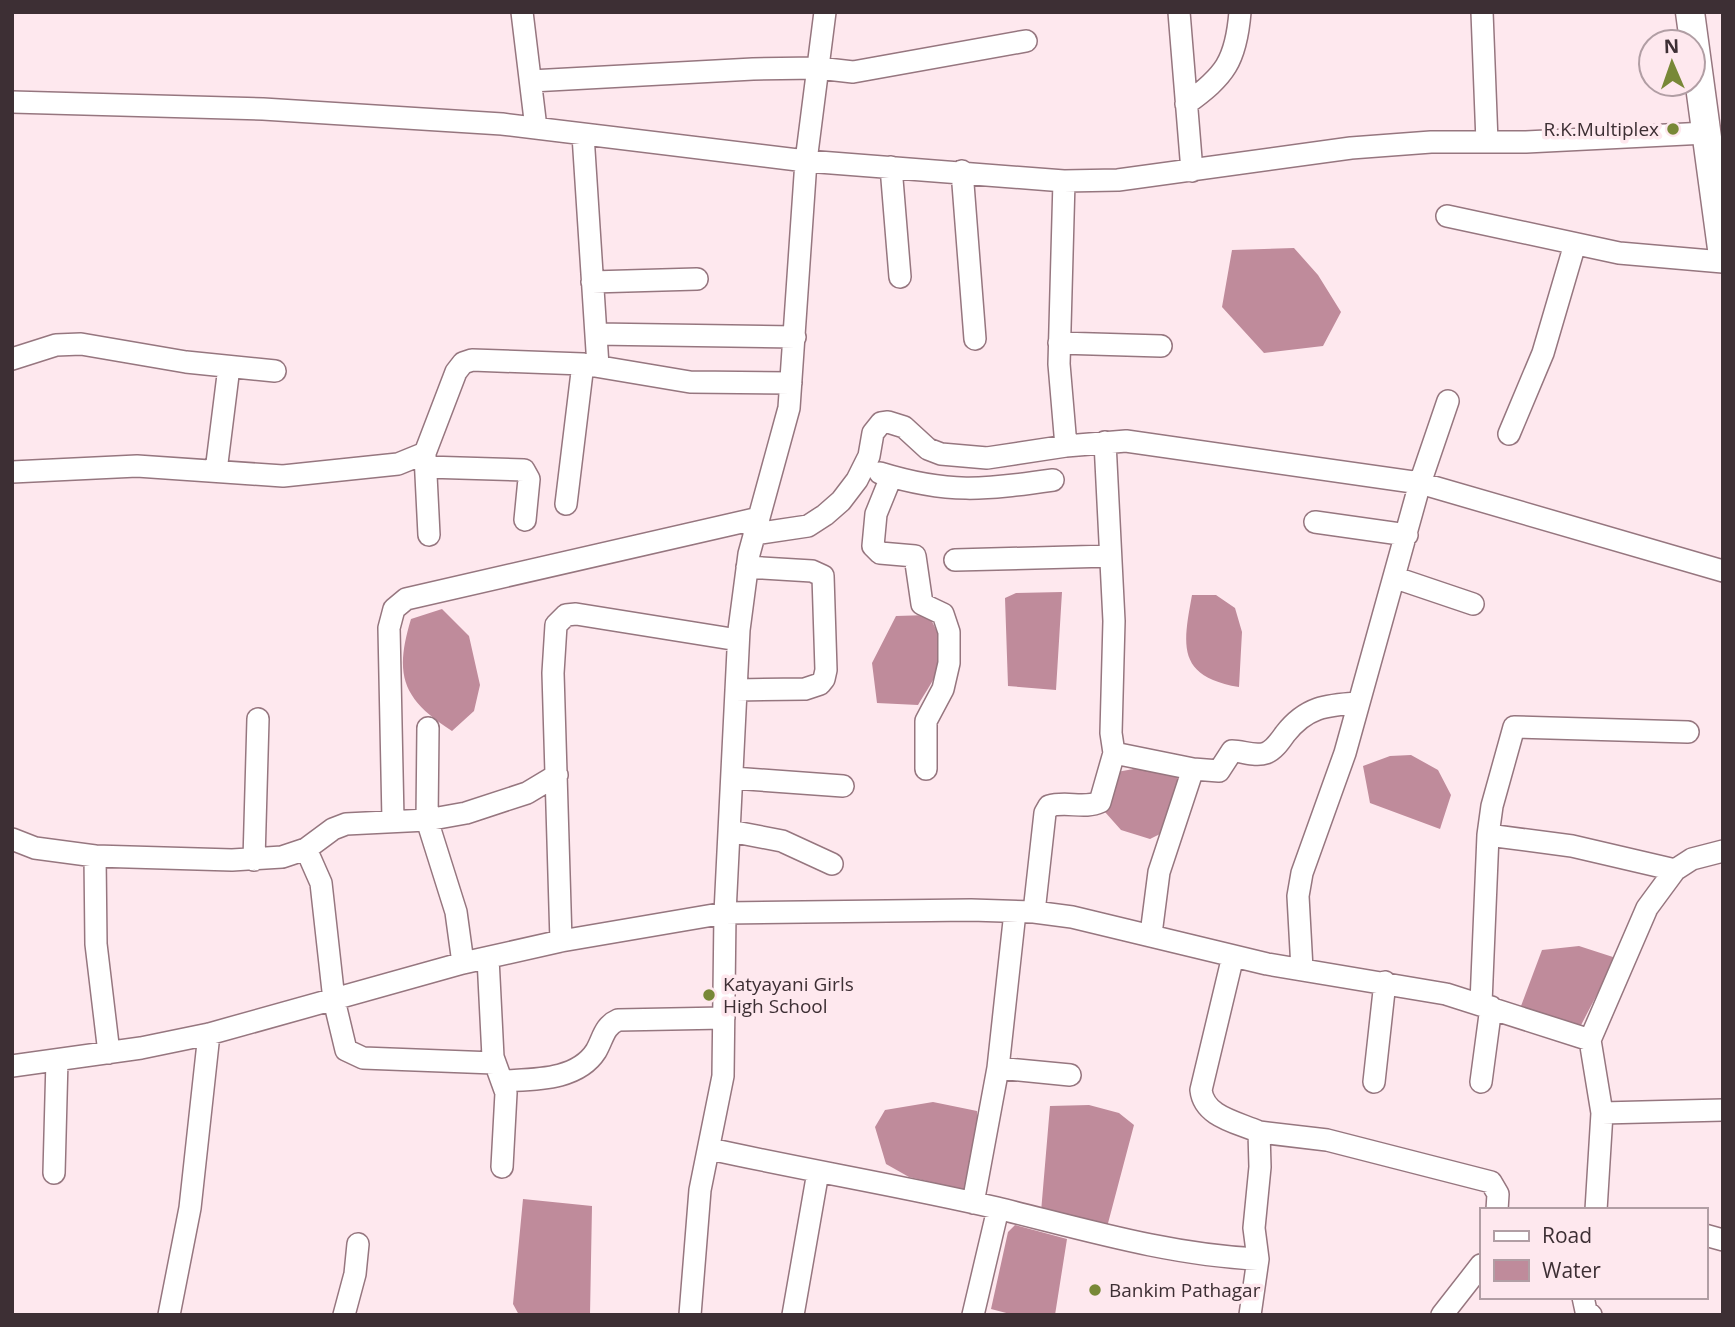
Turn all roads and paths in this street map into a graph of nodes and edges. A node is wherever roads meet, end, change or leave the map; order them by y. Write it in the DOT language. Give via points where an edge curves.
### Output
graph roads {
  1 [pos="522,12"];
  2 [pos="825,12"];
  3 [pos="1179,12"];
  4 [pos="1240,12"];
  5 [pos="1482,12"];
  6 [pos="1690,12"];
  7 [pos="1026,41"];
  8 [pos="818,68"];
  9 [pos="531,81"];
  10 [pos="12,102"];
  11 [pos="1186,104"];
  12 [pos="536,128"];
  13 [pos="1714,132"];
  14 [pos="583,135"];
  15 [pos="1488,142"];
  16 [pos="806,161"];
  17 [pos="891,167"];
  18 [pos="962,171"];
  19 [pos="1192,171"];
  20 [pos="1064,181"];
  21 [pos="1447,216"];
  22 [pos="1575,244"];
  23 [pos="1723,256"];
  24 [pos="1723,262"];
  25 [pos="900,277"];
  26 [pos="696,279"];
  27 [pos="592,282"];
  28 [pos="596,334"];
  29 [pos="795,337"];
  30 [pos="975,339"];
  31 [pos="1059,343"];
  32 [pos="1161,346"];
  33 [pos="12,359"];
  34 [pos="590,365"];
  35 [pos="229,367"];
  36 [pos="275,371"];
  37 [pos="791,383"];
  38 [pos="1448,401"];
  39 [pos="1509,434"];
  40 [pos="1105,442"];
  41 [pos="1066,446"];
  42 [pos="425,460"];
  43 [pos="864,468"];
  44 [pos="12,471"];
  45 [pos="216,471"];
  46 [pos="891,477"];
  47 [pos="1053,480"];
  48 [pos="1420,483"];
  49 [pos="566,504"];
  50 [pos="525,520"];
  51 [pos="1315,522"];
  52 [pos="757,526"];
  53 [pos="429,535"];
  54 [pos="1407,535"];
  55 [pos="1110,556"];
  56 [pos="954,560"];
  57 [pos="747,567"];
  58 [pos="1723,571"];
  59 [pos="1396,578"];
  60 [pos="1473,604"];
  61 [pos="738,640"];
  62 [pos="736,690"];
  63 [pos="1358,703"];
  64 [pos="258,719"];
  65 [pos="428,728"];
  66 [pos="1688,732"];
  67 [pos="1114,753"];
  68 [pos="926,769"];
  69 [pos="1193,769"];
  70 [pos="557,775"];
  71 [pos="733,778"];
  72 [pos="843,786"];
  73 [pos="393,820"];
  74 [pos="427,820"];
  75 [pos="730,831"];
  76 [pos="1488,835"];
  77 [pos="12,839"];
  78 [pos="306,849"];
  79 [pos="1723,852"];
  80 [pos="95,856"];
  81 [pos="254,860"];
  82 [pos="832,864"];
  83 [pos="1675,870"];
  84 [pos="1024,912"];
  85 [pos="725,913"];
  86 [pos="1151,934"];
  87 [pos="561,941"];
  88 [pos="1233,956"];
  89 [pos="488,958"];
  90 [pos="463,963"];
  91 [pos="1302,969"];
  92 [pos="1385,982"];
  93 [pos="334,1000"];
  94 [pos="1486,1005"];
  95 [pos="724,1018"];
  96 [pos="209,1034"];
  97 [pos="1590,1040"];
  98 [pos="110,1053"];
  99 [pos="57,1060"];
  100 [pos="12,1066"];
  101 [pos="998,1068"];
  102 [pos="498,1072"];
  103 [pos="1070,1075"];
  104 [pos="1374,1082"];
  105 [pos="1481,1082"];
  106 [pos="1723,1111"];
  107 [pos="1602,1113"];
  108 [pos="1259,1132"];
  109 [pos="710,1149"];
  110 [pos="502,1167"];
  111 [pos="818,1172"];
  112 [pos="54,1173"];
  113 [pos="973,1203"];
  114 [pos="1497,1208"];
  115 [pos="1595,1208"];
  116 [pos="998,1209"];
  117 [pos="358,1244"];
  118 [pos="1258,1259"];
  119 [pos="1480,1266"];
  120 [pos="1583,1299"];
  121 [pos="169,1315"];
  122 [pos="344,1315"];
  123 [pos="690,1315"];
  124 [pos="793,1315"];
  125 [pos="973,1315"];
  126 [pos="1250,1315"];
  127 [pos="1442,1315"];
  128 [pos="1591,1315"];
  1 -- 9 [label="street"];
  2 -- 8 [label="street"];
  3 -- 11 [label="street"];
  4 -- 11 [label="street" via="1238,38 1224,72"];
  5 -- 15 [label="street"];
  6 -- 13 [label="main road"];
  7 -- 8 [label="street" via="870,70"];
  8 -- 9 [label="street"];
  8 -- 16 [label="street"];
  9 -- 12 [label="street"];
  10 -- 12 [label="street" via="263,109"];
  11 -- 19 [label="street"];
  12 -- 14 [label="street"];
  13 -- 15 [label="street"];
  13 -- 23 [label="main road"];
  14 -- 16 [label="street"];
  14 -- 27 [label="street"];
  15 -- 19 [label="street" via="1351,148"];
  16 -- 17 [label="street"];
  16 -- 29 [label="street"];
  17 -- 18 [label="street"];
  17 -- 25 [label="street"];
  18 -- 20 [label="street"];
  18 -- 30 [label="street"];
  19 -- 20 [label="street"];
  20 -- 31 [label="street"];
  21 -- 22 [label="street"];
  22 -- 24 [label="street" via="1659,258"];
  22 -- 39 [label="street" via="1539,363"];
  26 -- 27 [label="street"];
  27 -- 28 [label="street"];
  28 -- 29 [label="street"];
  28 -- 34 [label="street"];
  29 -- 37 [label="street"];
  31 -- 32 [label="street"];
  31 -- 41 [label="street"];
  33 -- 35 [label="street" via="56,345 80,344"];
  34 -- 37 [label="street" via="690,382"];
  34 -- 42 [label="street" via="491,358 463,363"];
  34 -- 49 [label="street"];
  35 -- 36 [label="street"];
  35 -- 45 [label="street"];
  37 -- 52 [label="street" via="789,408"];
  38 -- 48 [label="street"];
  40 -- 41 [label="street"];
  40 -- 48 [label="street" via="1156,444"];
  40 -- 55 [label="street"];
  41 -- 43 [label="street" via="987,458 942,454 928,449 904,427 888,422 873,433"];
  42 -- 45 [label="street" via="283,476"];
  42 -- 50 [label="street" via="524,470 529,479"];
  42 -- 53 [label="street"];
  43 -- 46 [label="street"];
  43 -- 52 [label="street" via="841,501 808,526"];
  44 -- 45 [label="street" via="104,466"];
  46 -- 47 [label="street" via="952,490"];
  46 -- 68 [label="street" via="876,514 873,546 880,553 915,556 922,604 943,614 949,632 946,680 926,721"];
  48 -- 54 [label="street"];
  48 -- 58 [label="street"];
  51 -- 54 [label="street"];
  52 -- 57 [label="street"];
  52 -- 73 [label="street" via="406,599 394,609 390,628"];
  54 -- 59 [label="street"];
  55 -- 56 [label="street"];
  55 -- 67 [label="street"];
  57 -- 61 [label="street"];
  57 -- 62 [label="street" via="812,571 823,576 825,670 824,679 814,687"];
  59 -- 60 [label="street"];
  59 -- 63 [label="street"];
  61 -- 62 [label="street"];
  61 -- 70 [label="street" via="576,614 560,619 552,644"];
  62 -- 71 [label="street"];
  63 -- 69 [label="street" via="1310,710 1265,754 1233,751 1219,771"];
  63 -- 91 [label="street" via="1302,873 1298,896"];
  64 -- 81 [label="street"];
  65 -- 74 [label="street"];
  66 -- 76 [label="street" via="1514,727"];
  67 -- 69 [label="street"];
  67 -- 84 [label="street" via="1100,802 1058,803 1045,813"];
  69 -- 86 [label="street" via="1159,872"];
  70 -- 74 [label="street" via="497,805"];
  70 -- 87 [label="street"];
  71 -- 72 [label="street"];
  71 -- 75 [label="street"];
  73 -- 74 [label="street"];
  73 -- 78 [label="street" via="346,824"];
  74 -- 90 [label="street" via="456,912"];
  75 -- 82 [label="street" via="782,841"];
  75 -- 85 [label="street"];
  76 -- 83 [label="street" via="1572,846"];
  76 -- 94 [label="street"];
  77 -- 80 [label="street" via="35,848"];
  78 -- 81 [label="street"];
  78 -- 93 [label="street" via="318,870 324,897"];
  79 -- 83 [label="street" via="1692,859"];
  80 -- 81 [label="street"];
  80 -- 98 [label="street" via="96,944"];
  83 -- 97 [label="street" via="1647,908"];
  84 -- 85 [label="street"];
  84 -- 86 [label="street"];
  84 -- 101 [label="street"];
  85 -- 87 [label="street"];
  85 -- 95 [label="street"];
  86 -- 88 [label="street"];
  87 -- 89 [label="street"];
  88 -- 91 [label="street"];
  88 -- 108 [label="street" via="1203,1075 1202,1101 1210,1111"];
  89 -- 90 [label="street"];
  89 -- 102 [label="street" via="490,1038"];
  90 -- 93 [label="street"];
  91 -- 92 [label="street"];
  92 -- 94 [label="street"];
  92 -- 104 [label="street"];
  93 -- 96 [label="street"];
  93 -- 102 [label="street" via="343,1045 356,1056"];
  94 -- 97 [label="street"];
  94 -- 105 [label="street"];
  95 -- 102 [label="street" via="618,1020 608,1026 595,1052 578,1067 549,1078"];
  95 -- 109 [label="street" via="723,1076"];
  96 -- 98 [label="street"];
  96 -- 121 [label="street" via="190,1208"];
  97 -- 107 [label="street"];
  98 -- 99 [label="street"];
  99 -- 100 [label="street"];
  99 -- 112 [label="street"];
  101 -- 103 [label="street"];
  101 -- 113 [label="street"];
  102 -- 110 [label="street" via="506,1093"];
  106 -- 107 [label="street"];
  107 -- 115 [label="street"];
  108 -- 114 [label="street" via="1327,1140 1491,1182 1498,1194"];
  108 -- 118 [label="street" via="1254,1228"];
  109 -- 111 [label="street"];
  109 -- 123 [label="street" via="696,1219"];
  111 -- 113 [label="street"];
  111 -- 124 [label="street"];
  113 -- 116 [label="street"];
  116 -- 118 [label="street" via="1111,1237"];
  116 -- 125 [label="street"];
  117 -- 122 [label="street"];
  118 -- 126 [label="street"];
  119 -- 127 [label="street"];
  120 -- 128 [label="street"];
}
